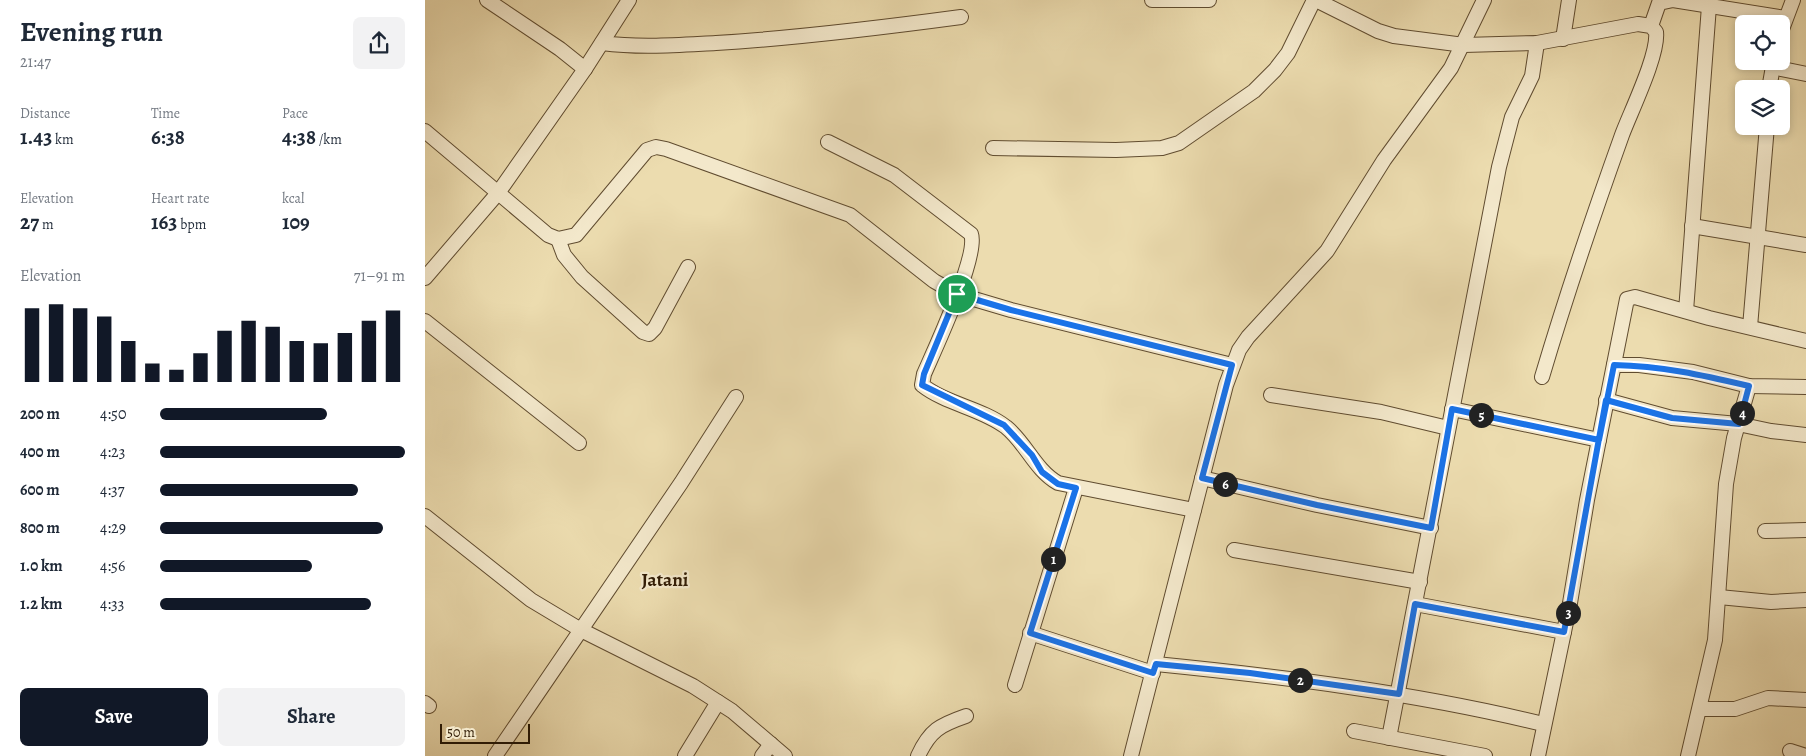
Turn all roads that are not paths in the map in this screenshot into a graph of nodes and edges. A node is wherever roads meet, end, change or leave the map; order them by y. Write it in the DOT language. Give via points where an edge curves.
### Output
graph roads {
  1 [pos="487,0"];
  2 [pos="629,0"];
  3 [pos="1152,0"];
  4 [pos="1209,0"];
  5 [pos="1484,0"];
  6 [pos="1569,0"];
  7 [pos="1793,0"];
  8 [pos="1321,1"];
  9 [pos="1709,6"];
  10 [pos="1744,15"];
  11 [pos="1787,15"];
  12 [pos="961,17"];
  13 [pos="1651,26"];
  14 [pos="1563,38"];
  15 [pos="602,43"];
  16 [pos="1537,43"];
  17 [pos="1464,45"];
  18 [pos="585,69"];
  19 [pos="1790,69"];
  20 [pos="1806,74"];
  21 [pos="425,131"];
  22 [pos="1766,135"];
  23 [pos="828,142"];
  24 [pos="993,148"];
  25 [pos="498,192"];
  26 [pos="1693,226"];
  27 [pos="1759,236"];
  28 [pos="558,239"];
  29 [pos="1806,245"];
  30 [pos="688,267"];
  31 [pos="425,278"];
  32 [pos="957,294"];
  33 [pos="1686,311"];
  34 [pos="425,321"];
  35 [pos="1750,327"];
  36 [pos="1806,341"];
  37 [pos="1232,365"];
  38 [pos="1614,365"];
  39 [pos="1541,377"];
  40 [pos="1749,386"];
  41 [pos="1806,387"];
  42 [pos="1271,395"];
  43 [pos="736,398"];
  44 [pos="1606,400"];
  45 [pos="1452,409"];
  46 [pos="1739,424"];
  47 [pos="1448,428"];
  48 [pos="1806,435"];
  49 [pos="1599,440"];
  50 [pos="579,443"];
  51 [pos="1202,478"];
  52 [pos="1076,488"];
  53 [pos="1194,510"];
  54 [pos="425,516"];
  55 [pos="1431,528"];
  56 [pos="1806,530"];
  57 [pos="1765,531"];
  58 [pos="1234,550"];
  59 [pos="1420,582"];
  60 [pos="1719,596"];
  61 [pos="1806,600"];
  62 [pos="1415,604"];
  63 [pos="581,630"];
  64 [pos="1564,632"];
  65 [pos="1030,633"];
  66 [pos="1155,668"];
  67 [pos="1015,685"];
  68 [pos="1399,694"];
  69 [pos="1806,700"];
  70 [pos="718,702"];
  71 [pos="1700,709"];
  72 [pos="966,716"];
  73 [pos="1543,724"];
  74 [pos="1354,732"];
  75 [pos="1389,738"];
  76 [pos="771,744"];
  77 [pos="1790,751"];
  78 [pos="495,756"];
  79 [pos="685,756"];
  80 [pos="762,756"];
  81 [pos="785,756"];
  82 [pos="917,756"];
  83 [pos="1131,756"];
  84 [pos="1485,756"];
  85 [pos="1538,756"];
  86 [pos="1688,756"];
  87 [pos="1806,756"];
  1 -- 18 [label="street"];
  2 -- 15 [label="street"];
  3 -- 4 [label="street"];
  5 -- 17 [label="street"];
  6 -- 14 [label="street"];
  7 -- 11 [label="street"];
  8 -- 17 [label="street" via="1394,36"];
  8 -- 24 [label="street" via="1288,53 1254,91 1179,143 1162,148 1116,150"];
  9 -- 10 [label="street"];
  9 -- 13 [label="street" via="1664,1 1656,7"];
  9 -- 26 [label="street"];
  12 -- 15 [label="street" via="774,40 643,46"];
  13 -- 14 [label="street" via="1638,24"];
  13 -- 39 [label="street" via="1655,32 1655,52 1569,287"];
  14 -- 16 [label="street"];
  15 -- 18 [label="street"];
  16 -- 17 [label="street"];
  16 -- 45 [label="street" via="1532,76 1512,117 1499,167"];
  17 -- 37 [label="street" via="1384,160 1327,251 1248,336"];
  18 -- 25 [label="street"];
  19 -- 20 [label="street"];
  21 -- 25 [label="street"];
  22 -- 27 [label="street"];
  23 -- 32 [label="street" via="894,175 971,234 972,247"];
  25 -- 28 [label="street" via="548,235"];
  25 -- 31 [label="street"];
  26 -- 27 [label="street"];
  26 -- 33 [label="street"];
  27 -- 29 [label="street"];
  27 -- 35 [label="street"];
  28 -- 30 [label="street" via="564,255 582,277 637,328 649,334"];
  28 -- 32 [label="street" via="576,236 640,157 656,147 851,215 934,281"];
  32 -- 37 [label="street"];
  32 -- 52 [label="street" via="922,385 1004,425 1032,455 1042,472 1058,484"];
  33 -- 35 [label="street"];
  33 -- 38 [label="street" via="1635,297 1627,299"];
  34 -- 50 [label="street"];
  35 -- 36 [label="street"];
  37 -- 51 [label="street"];
  38 -- 40 [label="street" via="1674,369"];
  38 -- 44 [label="street"];
  40 -- 41 [label="street"];
  40 -- 46 [label="street"];
  42 -- 47 [label="street" via="1381,412"];
  43 -- 63 [label="street"];
  44 -- 46 [label="street" via="1672,418"];
  44 -- 49 [label="street"];
  45 -- 47 [label="street"];
  45 -- 49 [label="street"];
  46 -- 48 [label="street"];
  46 -- 60 [label="street" via="1725,493"];
  47 -- 55 [label="street"];
  49 -- 64 [label="street"];
  51 -- 53 [label="street"];
  51 -- 55 [label="street"];
  52 -- 53 [label="street"];
  52 -- 65 [label="street"];
  53 -- 66 [label="street"];
  54 -- 63 [label="street" via="531,600"];
  55 -- 59 [label="street"];
  56 -- 57 [label="street"];
  58 -- 59 [label="street"];
  59 -- 62 [label="street"];
  60 -- 61 [label="street" via="1771,602"];
  60 -- 71 [label="street" via="1715,640"];
  62 -- 64 [label="street"];
  62 -- 68 [label="street"];
  63 -- 70 [label="street" via="693,686"];
  63 -- 78 [label="street"];
  64 -- 73 [label="street"];
  65 -- 66 [label="street"];
  65 -- 67 [label="street"];
  66 -- 68 [label="street" via="1250,673"];
  66 -- 83 [label="street"];
  68 -- 73 [label="street"];
  68 -- 75 [label="street"];
  69 -- 71 [label="street" via="1768,698 1735,709"];
  70 -- 76 [label="street"];
  70 -- 79 [label="street"];
  71 -- 86 [label="street"];
  72 -- 82 [label="street" via="933,731"];
  73 -- 85 [label="street"];
  74 -- 75 [label="street"];
  75 -- 84 [label="street"];
  76 -- 80 [label="street"];
  76 -- 81 [label="street"];
  77 -- 87 [label="street"];
}
